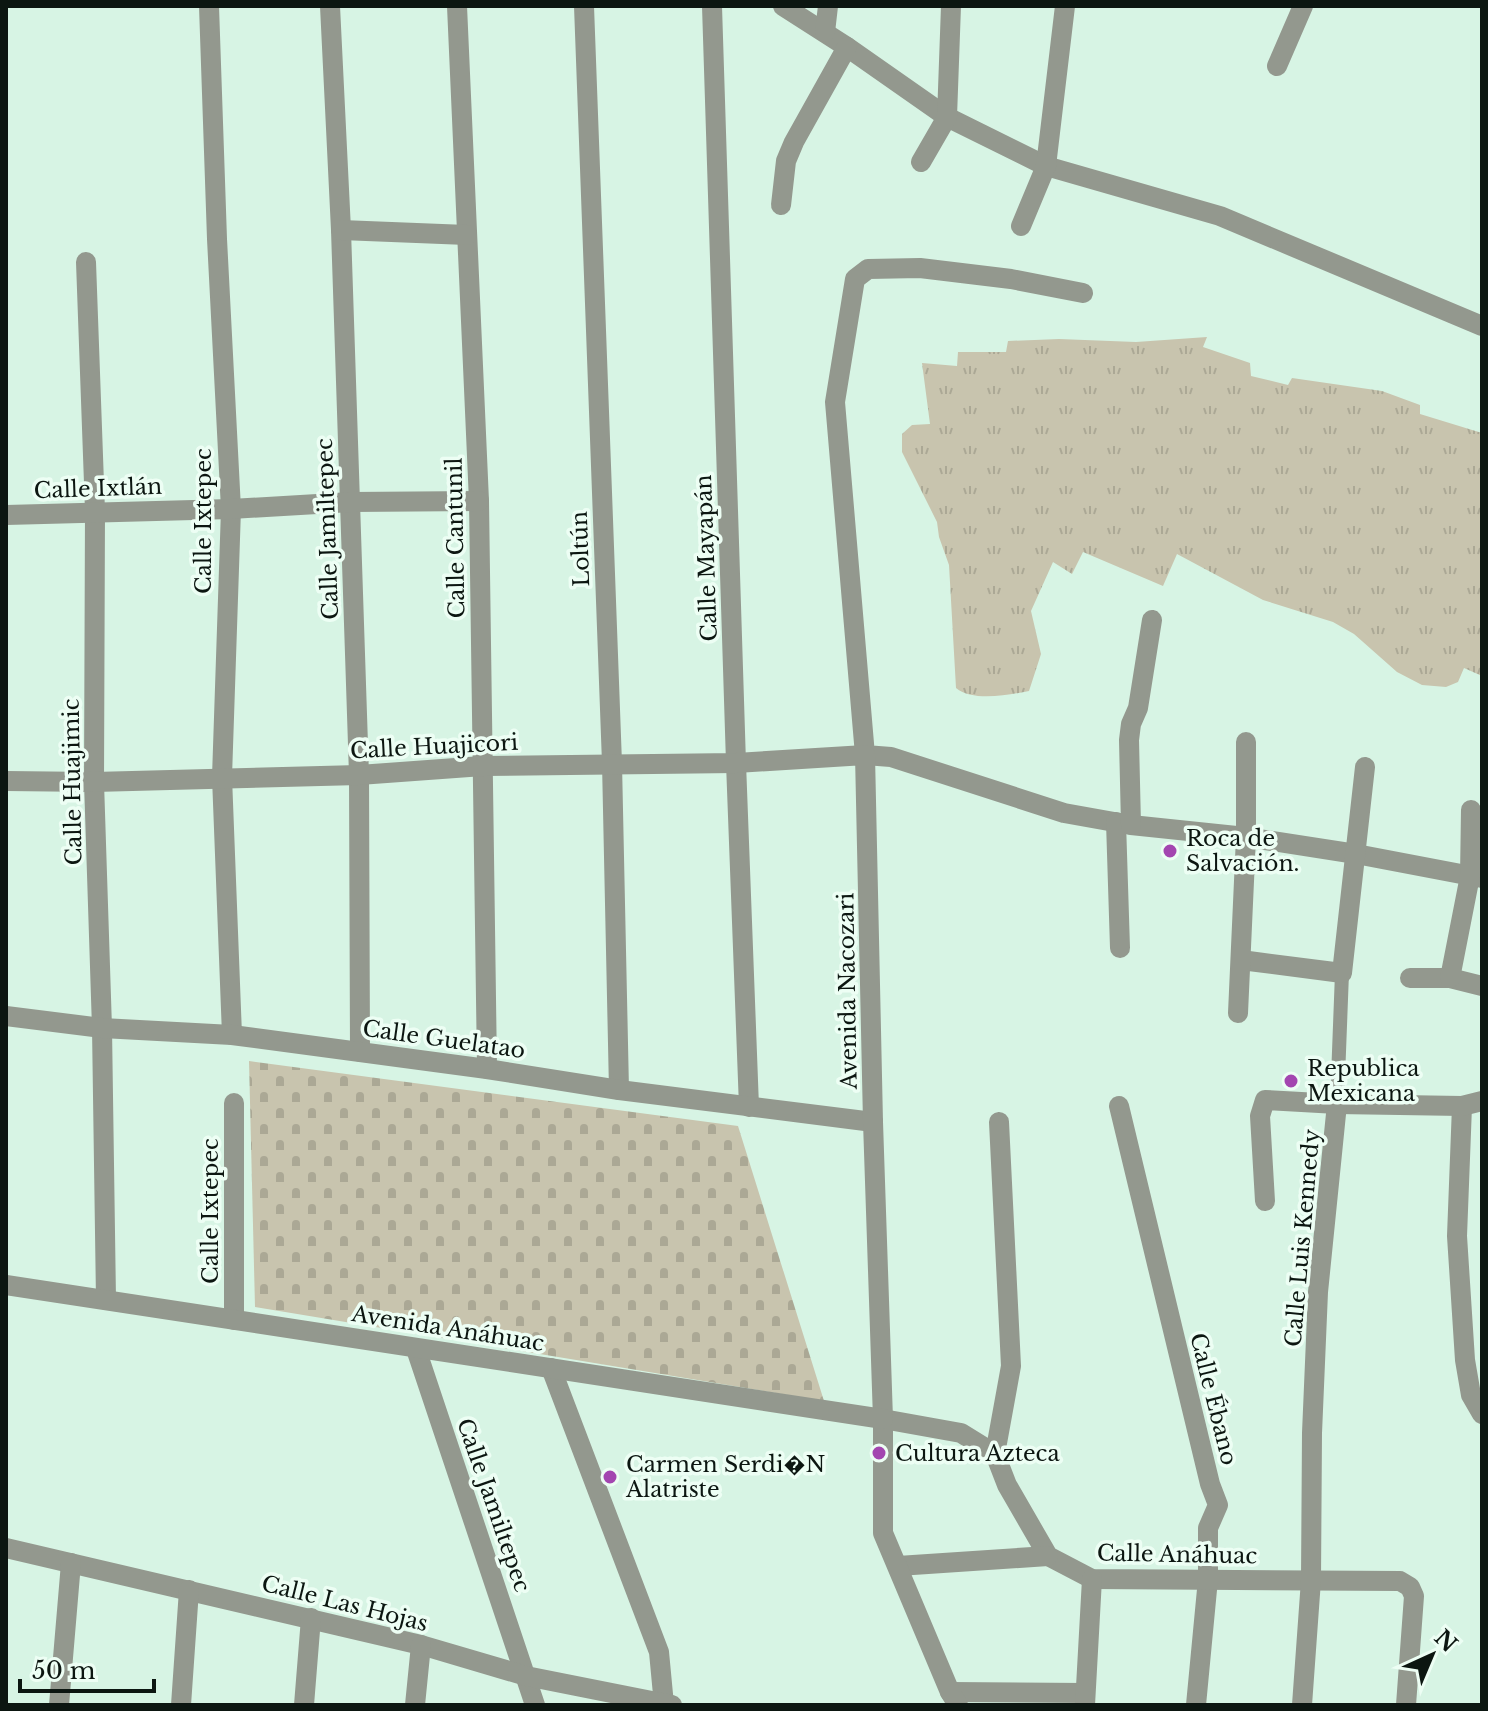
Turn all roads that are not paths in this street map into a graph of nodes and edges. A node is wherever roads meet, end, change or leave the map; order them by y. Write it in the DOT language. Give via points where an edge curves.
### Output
graph roads {
  1 [pos="209,6"];
  2 [pos="330,6"];
  3 [pos="457,6"];
  4 [pos="584,6"];
  5 [pos="712,6"];
  6 [pos="783,6"];
  7 [pos="828,6"];
  8 [pos="951,6"];
  9 [pos="1065,6"];
  10 [pos="1303,6"];
  11 [pos="825,32"];
  12 [pos="847,47"];
  13 [pos="1277,66"];
  14 [pos="947,117"];
  15 [pos="921,162"];
  16 [pos="1046,166"];
  17 [pos="781,205"];
  18 [pos="1021,226"];
  19 [pos="341,230"];
  20 [pos="467,235"];
  21 [pos="86,262"];
  22 [pos="1083,293"];
  23 [pos="1482,326"];
  24 [pos="479,501"];
  25 [pos="351,502"];
  26 [pos="231,509"];
  27 [pos="95,511"];
  28 [pos="6,515"];
  29 [pos="1152,620"];
  30 [pos="1246,742"];
  31 [pos="865,755"];
  32 [pos="612,763"];
  33 [pos="736,763"];
  34 [pos="483,766"];
  35 [pos="1365,767"];
  36 [pos="359,775"];
  37 [pos="222,777"];
  38 [pos="6,781"];
  39 [pos="94,782"];
  40 [pos="1471,810"];
  41 [pos="1124,824"];
  42 [pos="1246,837"];
  43 [pos="1356,854"];
  44 [pos="1476,877"];
  45 [pos="1120,948"];
  46 [pos="1241,960"];
  47 [pos="1342,973"];
  48 [pos="1410,978"];
  49 [pos="1450,978"];
  50 [pos="1482,986"];
  51 [pos="1238,1013"];
  52 [pos="6,1016"];
  53 [pos="102,1028"];
  54 [pos="232,1035"];
  55 [pos="360,1052"];
  56 [pos="487,1069"];
  57 [pos="619,1090"];
  58 [pos="1482,1101"];
  59 [pos="234,1103"];
  60 [pos="1337,1104"];
  61 [pos="1119,1106"];
  62 [pos="1462,1106"];
  63 [pos="749,1107"];
  64 [pos="873,1122"];
  65 [pos="999,1122"];
  66 [pos="1265,1201"];
  67 [pos="6,1285"];
  68 [pos="106,1300"];
  69 [pos="234,1320"];
  70 [pos="416,1349"];
  71 [pos="551,1368"];
  72 [pos="1482,1414"];
  73 [pos="883,1419"];
  74 [pos="995,1454"];
  75 [pos="6,1548"];
  76 [pos="1048,1556"];
  77 [pos="71,1563"];
  78 [pos="898,1566"];
  79 [pos="1092,1579"];
  80 [pos="1208,1579"];
  81 [pos="1311,1580"];
  82 [pos="189,1590"];
  83 [pos="311,1618"];
  84 [pos="421,1645"];
  85 [pos="526,1676"];
  86 [pos="954,1699"];
  87 [pos="1085,1699"];
  88 [pos="59,1705"];
  89 [pos="181,1705"];
  90 [pos="304,1705"];
  91 [pos="415,1705"];
  92 [pos="535,1705"];
  93 [pos="667,1705"];
  94 [pos="1196,1705"];
  95 [pos="1302,1705"];
  96 [pos="1406,1705"];
  1 -- 26 [label="street, Calle Ixtepec"];
  2 -- 19 [label="street, Calle Jamiltepec"];
  3 -- 20 [label="street, Calle Cantunil"];
  4 -- 32 [label="street, Loltún"];
  5 -- 33 [label="street, Calle Mayapán"];
  6 -- 11 [label="street"];
  7 -- 11 [label="street"];
  8 -- 14 [label="street"];
  9 -- 16 [label="street"];
  10 -- 13 [label="street"];
  11 -- 12 [label="street"];
  12 -- 14 [label="street"];
  12 -- 17 [label="street" via="790,151"];
  14 -- 15 [label="street"];
  14 -- 16 [label="street"];
  16 -- 18 [label="street"];
  16 -- 23 [label="street" via="1220,216"];
  19 -- 20 [label="street"];
  19 -- 25 [label="street, Calle Jamiltepec"];
  20 -- 24 [label="street, Calle Cantunil"];
  21 -- 27 [label="street, Calle Huajimic"];
  22 -- 31 [label="street, Avenida Nacozari" via="920,268 868,269 855,279 835,402"];
  24 -- 25 [label="street, Calle Ixtlán"];
  24 -- 34 [label="street, Calle Cantunil"];
  25 -- 26 [label="street, Calle Ixtlán"];
  25 -- 36 [label="street, Calle Jamiltepec"];
  26 -- 27 [label="street, Calle Ixtlán"];
  26 -- 37 [label="street, Calle Ixtepec"];
  27 -- 28 [label="street, Calle Ixtlán"];
  27 -- 39 [label="street, Calle Huajimic"];
  29 -- 41 [label="street" via="1131,724"];
  30 -- 42 [label="street"];
  31 -- 33 [label="street, Calle Huajicori"];
  31 -- 41 [label="street, Calle Huajicori" via="891,757 1064,813"];
  31 -- 64 [label="street, Avenida Nacozari"];
  32 -- 33 [label="street, Calle Huajicori"];
  32 -- 34 [label="street, Calle Huajicori"];
  32 -- 57 [label="street, Loltún"];
  33 -- 63 [label="street, Calle Mayapán"];
  34 -- 36 [label="street, Calle Huajicori"];
  34 -- 56 [label="street, Calle Cantunil"];
  35 -- 43 [label="street, Calle Luis Kennedy"];
  36 -- 37 [label="street, Calle Huajicori"];
  36 -- 55 [label="street, Calle Jamiltepec"];
  37 -- 39 [label="street, Calle Huajicori"];
  37 -- 54 [label="street, Calle Ixtepec"];
  38 -- 39 [label="street, Calle Huajicori"];
  39 -- 53 [label="street, Calle Huajimic"];
  40 -- 44 [label="street"];
  41 -- 42 [label="street, Calle Huajicori"];
  41 -- 45 [label="street"];
  42 -- 43 [label="street, Calle Huajicori"];
  42 -- 46 [label="street"];
  43 -- 44 [label="street, Calle Huajicori"];
  43 -- 47 [label="street, Calle Luis Kennedy"];
  44 -- 49 [label="street"];
  46 -- 47 [label="street"];
  46 -- 51 [label="street"];
  47 -- 60 [label="street, Calle Luis Kennedy"];
  48 -- 49 [label="street"];
  49 -- 50 [label="street"];
  52 -- 53 [label="street, Calle Guelatao"];
  53 -- 54 [label="street, Calle Guelatao"];
  53 -- 68 [label="street, Calle Huajimic"];
  54 -- 55 [label="street, Calle Guelatao"];
  55 -- 56 [label="street, Calle Guelatao"];
  56 -- 57 [label="street, Calle Guelatao"];
  57 -- 63 [label="street, Calle Guelatao"];
  58 -- 62 [label="street"];
  59 -- 69 [label="street, Calle Ixtepec"];
  60 -- 62 [label="street"];
  60 -- 66 [label="street" via="1265,1100 1260,1116"];
  60 -- 81 [label="street, Calle Luis Kennedy" via="1318,1292"];
  61 -- 80 [label="street, Calle Ébano" via="1218,1505 1208,1528"];
  62 -- 72 [label="street" via="1457,1236 1465,1360 1471,1395"];
  63 -- 64 [label="street, Calle Guelatao"];
  64 -- 73 [label="street, Avenida Nacozari"];
  65 -- 74 [label="street" via="1011,1366"];
  67 -- 68 [label="street, Avenida Anáhuac"];
  68 -- 69 [label="street, Avenida Anáhuac"];
  69 -- 70 [label="street, Avenida Anáhuac"];
  70 -- 71 [label="street, Avenida Anáhuac"];
  70 -- 85 [label="street, Calle Jamiltepec"];
  71 -- 73 [label="street, Avenida Anáhuac"];
  71 -- 93 [label="street" via="659,1652"];
  73 -- 74 [label="street" via="961,1433"];
  73 -- 78 [label="street, Avenida Nacozari" via="883,1533"];
  74 -- 76 [label="street"];
  75 -- 77 [label="street, Calle Las Hojas"];
  76 -- 78 [label="street"];
  76 -- 79 [label="street, Calle Anáhuac"];
  77 -- 82 [label="street, Calle Las Hojas"];
  77 -- 88 [label="street"];
  78 -- 86 [label="street, Avenida Nacozari"];
  79 -- 80 [label="street, Calle Anáhuac"];
  79 -- 87 [label="street"];
  80 -- 81 [label="street, Calle Anáhuac"];
  80 -- 94 [label="street, Calle Ébano"];
  81 -- 95 [label="street, Calle Luis Kennedy"];
  81 -- 96 [label="street, Calle Anáhuac" via="1400,1581 1410,1587 1414,1596"];
  82 -- 83 [label="street, Calle Las Hojas"];
  82 -- 89 [label="street"];
  83 -- 84 [label="street, Calle Las Hojas"];
  83 -- 90 [label="street"];
  84 -- 85 [label="street, Calle Las Hojas"];
  84 -- 91 [label="street"];
  85 -- 92 [label="street, Calle Jamiltepec"];
  85 -- 93 [label="street, Calle Las Hojas"];
  86 -- 87 [label="street"];
}
